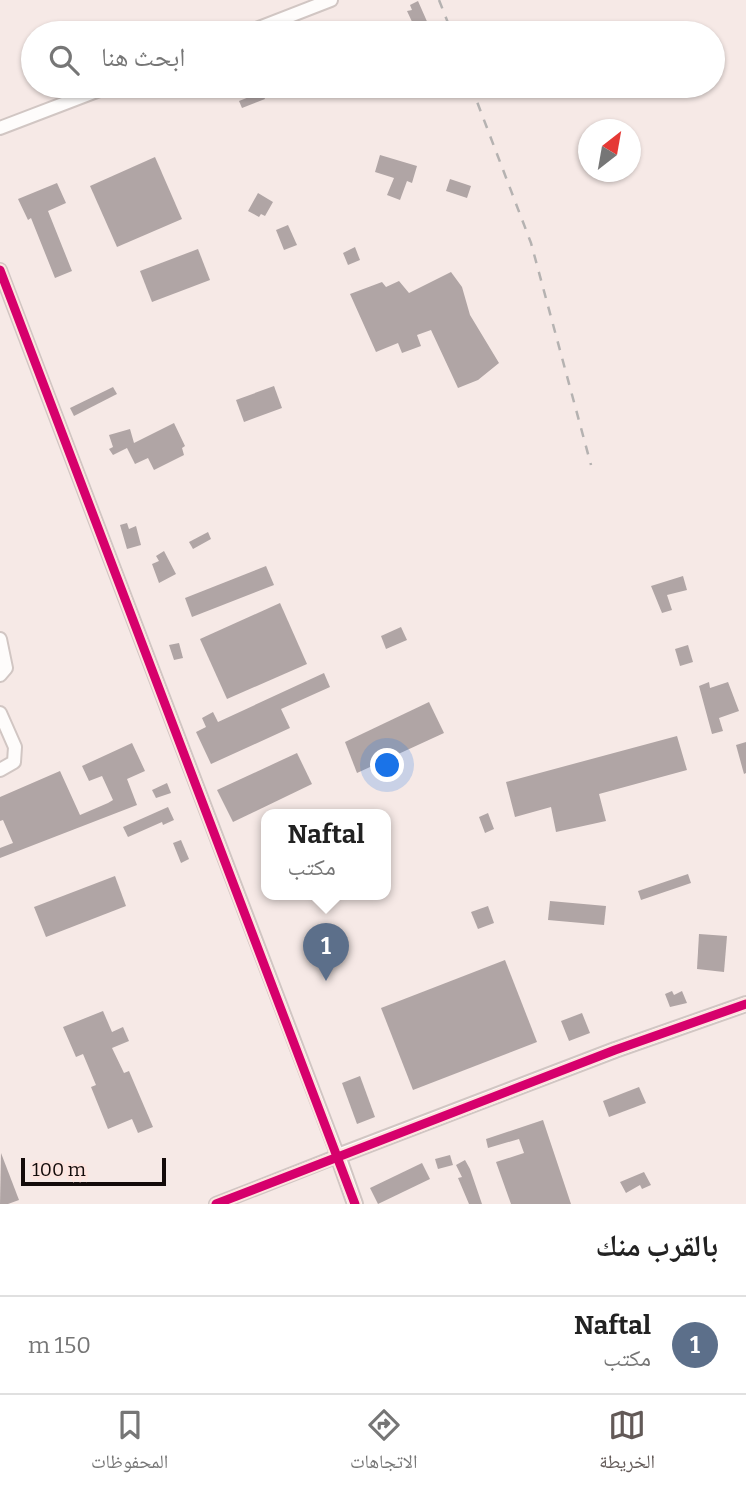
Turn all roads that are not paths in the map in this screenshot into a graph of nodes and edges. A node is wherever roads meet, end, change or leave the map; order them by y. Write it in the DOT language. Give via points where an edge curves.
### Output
graph roads {
  1 [pos="331,0"];
  2 [pos="277,21"];
  3 [pos="79,98"];
  4 [pos="0,128"];
  5 [pos="0,270"];
  6 [pos="0,639"];
  7 [pos="0,676"];
  8 [pos="0,713"];
  9 [pos="0,770"];
  10 [pos="746,1004"];
  11 [pos="338,1156"];
  12 [pos="216,1204"];
  13 [pos="355,1204"];
  1 -- 2 [label="street"];
  3 -- 4 [label="street"];
  5 -- 11 [label="street"];
  6 -- 7 [label="street" via="6,668"];
  8 -- 9 [label="street" via="16,752 14,762"];
  10 -- 11 [label="street"];
  11 -- 12 [label="street"];
  11 -- 13 [label="street"];
}
